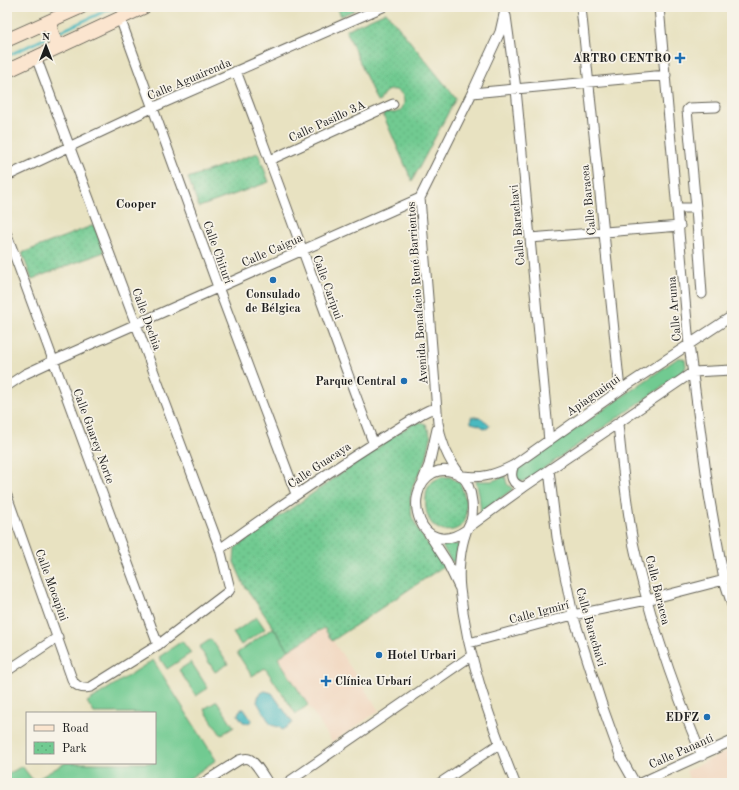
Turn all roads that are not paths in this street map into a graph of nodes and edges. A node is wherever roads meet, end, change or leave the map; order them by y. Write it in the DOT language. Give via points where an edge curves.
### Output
graph roads {
  1 [pos="81,7"];
  2 [pos="144,7"];
  3 [pos="383,7"];
  4 [pos="582,7"];
  5 [pos="659,7"];
  6 [pos="505,9"];
  7 [pos="120,18"];
  8 [pos="54,35"];
  9 [pos="7,40"];
  10 [pos="36,57"];
  11 [pos="7,71"];
  12 [pos="236,71"];
  13 [pos="666,75"];
  14 [pos="588,82"];
  15 [pos="516,89"];
  16 [pos="472,93"];
  17 [pos="393,104"];
  18 [pos="716,107"];
  19 [pos="152,108"];
  20 [pos="70,145"];
  21 [pos="270,160"];
  22 [pos="7,176"];
  23 [pos="420,198"];
  24 [pos="678,208"];
  25 [pos="696,208"];
  26 [pos="680,226"];
  27 [pos="603,232"];
  28 [pos="7,235"];
  29 [pos="530,238"];
  30 [pos="302,250"];
  31 [pos="218,287"];
  32 [pos="702,294"];
  33 [pos="732,316"];
  34 [pos="136,325"];
  35 [pos="689,345"];
  36 [pos="53,361"];
  37 [pos="732,370"];
  38 [pos="693,372"];
  39 [pos="24,374"];
  40 [pos="7,376"];
  41 [pos="7,386"];
  42 [pos="620,390"];
  43 [pos="436,409"];
  44 [pos="438,423"];
  45 [pos="618,424"];
  46 [pos="549,440"];
  47 [pos="373,442"];
  48 [pos="514,465"];
  49 [pos="548,470"];
  50 [pos="461,475"];
  51 [pos="421,485"];
  52 [pos="524,487"];
  53 [pos="296,494"];
  54 [pos="7,496"];
  55 [pos="467,529"];
  56 [pos="429,534"];
  57 [pos="220,549"];
  58 [pos="728,579"];
  59 [pos="460,588"];
  60 [pos="647,600"];
  61 [pos="732,605"];
  62 [pos="573,615"];
  63 [pos="58,637"];
  64 [pos="469,643"];
  65 [pos="158,645"];
  66 [pos="471,656"];
  67 [pos="7,670"];
  68 [pos="732,741"];
  69 [pos="499,744"];
  70 [pos="702,756"];
  71 [pos="203,783"];
  72 [pos="268,783"];
  73 [pos="287,783"];
  74 [pos="440,783"];
  75 [pos="515,783"];
  76 [pos="635,783"];
  77 [pos="640,783"];
  1 -- 8 [label="main road"];
  2 -- 7 [label="main road"];
  3 -- 12 [label="street, Calle Aguairenda"];
  4 -- 14 [label="street, Calle Baracea"];
  5 -- 13 [label="street, Calle Aruma"];
  6 -- 15 [label="street, Calle Barachavi"];
  6 -- 16 [label="street, Avenida Bonafacio René Barrientos" via="500,32"];
  7 -- 8 [label="main road"];
  7 -- 19 [label="street, Calle Chiturí"];
  8 -- 9 [label="main road"];
  8 -- 10 [label="main road"];
  10 -- 11 [label="main road"];
  10 -- 20 [label="street, Calle Dechia"];
  12 -- 19 [label="street, Calle Aguairenda"];
  12 -- 21 [label="street, Calle Caripui"];
  13 -- 14 [label="street"];
  13 -- 24 [label="street, Calle Aruma"];
  14 -- 15 [label="street"];
  14 -- 27 [label="street, Calle Baracea"];
  15 -- 16 [label="street"];
  15 -- 29 [label="street, Calle Barachavi"];
  16 -- 23 [label="street, Avenida Bonafacio René Barrientos"];
  17 -- 21 [label="street, Calle Pasillo 3A"];
  18 -- 25 [label="street" via="687,110"];
  19 -- 20 [label="street, Calle Aguairenda"];
  19 -- 31 [label="street, Calle Chiturí"];
  20 -- 22 [label="street, Calle Aguairenda"];
  20 -- 34 [label="street, Calle Dechia"];
  21 -- 30 [label="street, Calle Caripui"];
  23 -- 30 [label="street, Calle Caigua"];
  23 -- 43 [label="street, Avenida Bonafacio René Barrientos"];
  24 -- 25 [label="street"];
  24 -- 26 [label="street, Calle Aruma"];
  25 -- 32 [label="street"];
  26 -- 27 [label="street"];
  26 -- 35 [label="street, Calle Aruma"];
  27 -- 29 [label="street"];
  27 -- 42 [label="street, Calle Baracea"];
  28 -- 36 [label="street, Calle Guarey Norte"];
  29 -- 46 [label="street, Calle Barachavi"];
  30 -- 31 [label="street, Calle Caigua"];
  30 -- 47 [label="street, Calle Caripui"];
  31 -- 34 [label="street, Calle Caigua"];
  31 -- 53 [label="street, Calle Chiturí"];
  33 -- 35 [label="street, Apiaguaiqui"];
  34 -- 36 [label="street, Calle Caigua"];
  34 -- 57 [label="street, Calle Dechia"];
  35 -- 38 [label="street, Calle Aruma"];
  35 -- 42 [label="street, Apiaguaiqui"];
  36 -- 39 [label="street, Calle Caigua"];
  36 -- 65 [label="street, Calle Guarey Norte"];
  37 -- 38 [label="street"];
  38 -- 45 [label="street"];
  38 -- 58 [label="street, Calle Aruma" via="706,478"];
  39 -- 40 [label="street, Calle Caigua"];
  39 -- 41 [label="street, Calle Caigua"];
  42 -- 46 [label="street, Apiaguaiqui"];
  43 -- 44 [label="street, Avenida Bonafacio René Barrientos"];
  43 -- 47 [label="street, Calle Guacaya" via="423,413"];
  44 -- 50 [label="street, Avenida Bonafacio René Barrientos" via="445,450"];
  44 -- 51 [label="street, Avenida Bonafacio René Barrientos" via="429,465"];
  45 -- 49 [label="street"];
  45 -- 60 [label="street, Calle Baracea" via="633,542"];
  46 -- 48 [label="street, Apiaguaiqui"];
  47 -- 53 [label="street, Calle Guacaya"];
  48 -- 50 [label="street, Apiaguaiqui" via="486,477"];
  48 -- 52 [label="street" via="512,480"];
  49 -- 52 [label="street"];
  49 -- 62 [label="street, Calle Barachavi" via="557,537"];
  50 -- 51 [label="street" via="452,471 442,471 432,474"];
  50 -- 55 [label="street" via="468,483 472,503 471,520"];
  51 -- 56 [label="street" via="416,502 422,526"];
  52 -- 55 [label="street"];
  53 -- 57 [label="street, Calle Guacaya"];
  54 -- 63 [label="street, Calle Mocapini"];
  55 -- 56 [label="street" via="451,538"];
  55 -- 59 [label="street" via="461,562"];
  56 -- 59 [label="street"];
  57 -- 65 [label="street, Calle Dechia" via="229,591"];
  58 -- 60 [label="street, Calle Igmirí"];
  58 -- 61 [label="street, Calle Aruma"];
  59 -- 64 [label="street"];
  60 -- 62 [label="street, Calle Igmirí"];
  60 -- 70 [label="street, Calle Baracea" via="675,690"];
  62 -- 64 [label="street, Calle Igmirí"];
  62 -- 76 [label="street, Calle Barachavi" via="603,708 622,758"];
  63 -- 65 [label="street, Calle Mocapini" via="73,682 81,688 91,687"];
  63 -- 67 [label="street"];
  64 -- 66 [label="street"];
  66 -- 69 [label="street"];
  66 -- 73 [label="street"];
  68 -- 70 [label="street, Calle Pananti"];
  69 -- 74 [label="street"];
  69 -- 75 [label="street"];
  70 -- 77 [label="street, Calle Pananti"];
  71 -- 72 [label="street" via="239,760 249,759 254,762"];
}
